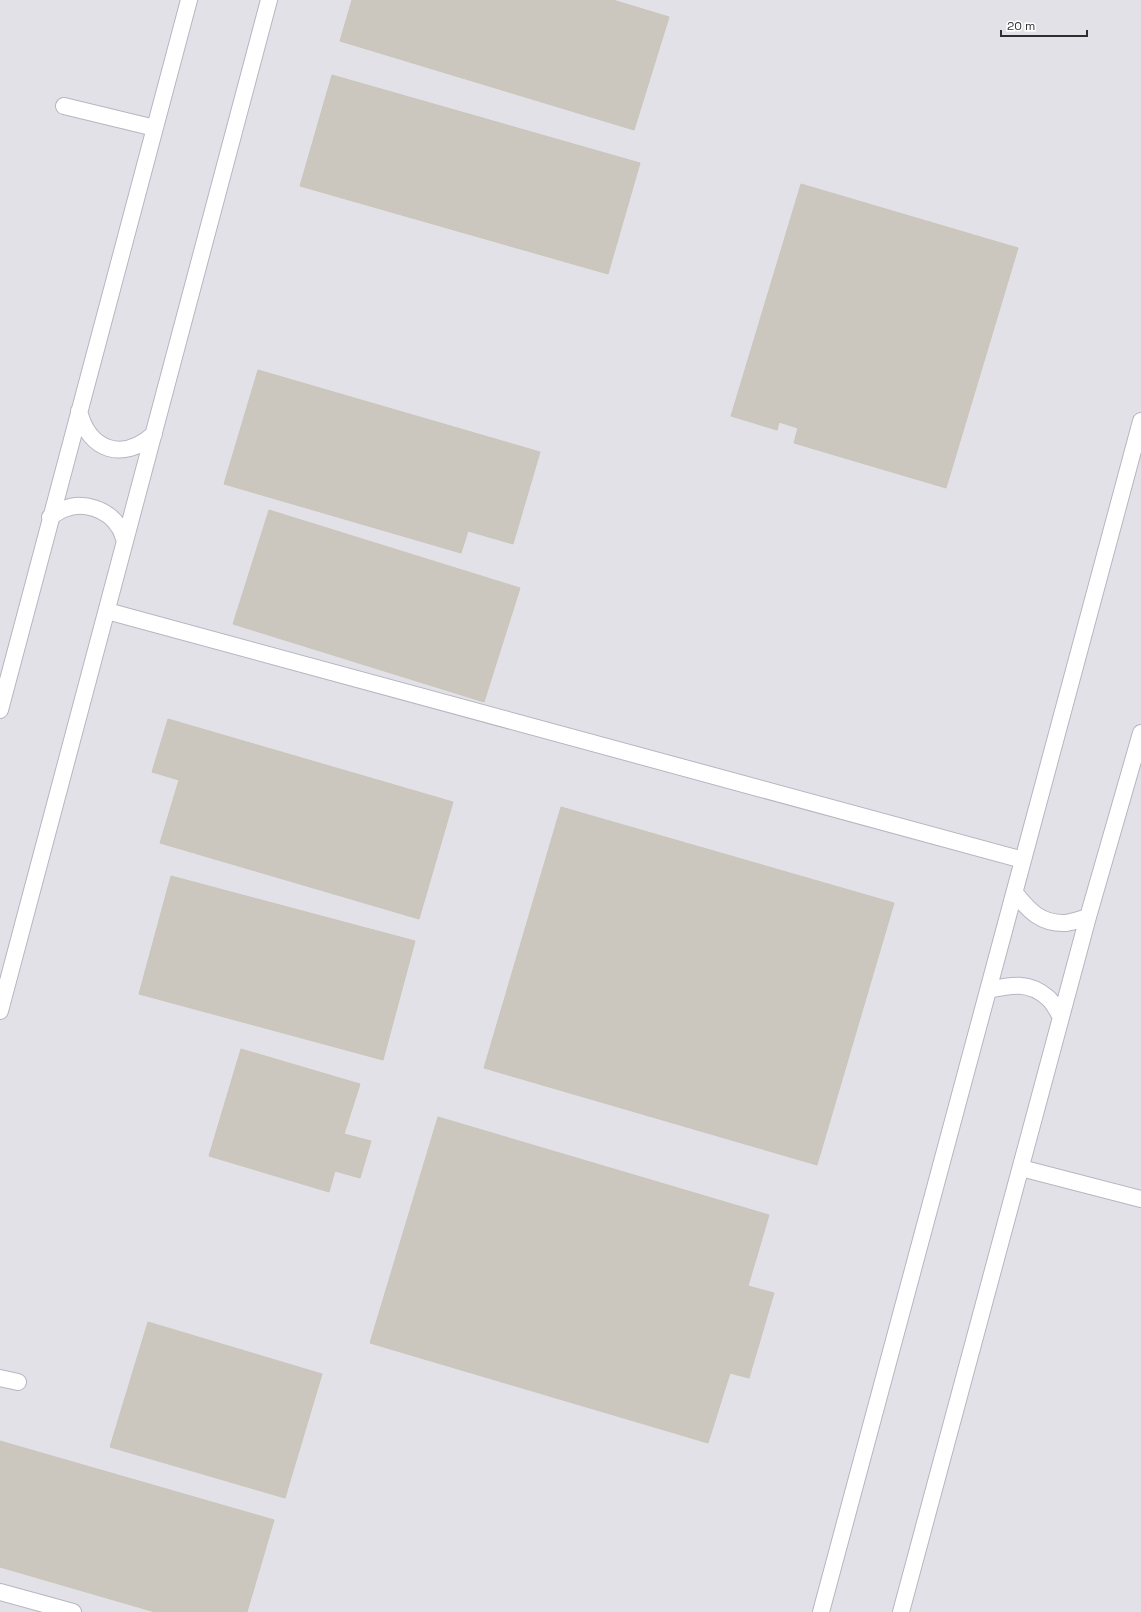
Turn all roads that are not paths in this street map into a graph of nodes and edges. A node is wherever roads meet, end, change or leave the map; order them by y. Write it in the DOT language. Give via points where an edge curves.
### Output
graph roads {
  1 [pos="189,0"];
  2 [pos="269,0"];
  3 [pos="64,106"];
  4 [pos="155,128"];
  5 [pos="79,411"];
  6 [pos="1141,422"];
  7 [pos="154,434"];
  8 [pos="50,517"];
  9 [pos="125,541"];
  10 [pos="106,611"];
  11 [pos="0,710"];
  12 [pos="1141,732"];
  13 [pos="1138,758"];
  14 [pos="1023,860"];
  15 [pos="1014,893"];
  16 [pos="1088,917"];
  17 [pos="988,990"];
  18 [pos="0,1011"];
  19 [pos="1061,1017"];
  20 [pos="1021,1168"];
  21 [pos="1141,1199"];
  22 [pos="0,1378"];
  23 [pos="18,1382"];
  24 [pos="0,1592"];
  25 [pos="73,1612"];
  26 [pos="821,1612"];
  27 [pos="901,1612"];
  1 -- 4 [label="lane"];
  2 -- 7 [label="lane"];
  3 -- 4 [label="lane"];
  4 -- 5 [label="lane"];
  5 -- 7 [label="lane" via="82,424 90,437 116,450 130,449"];
  5 -- 8 [label="lane"];
  6 -- 14 [label="lane"];
  7 -- 9 [label="lane"];
  8 -- 9 [label="lane" via="64,509 79,506 95,508 108,515 119,527"];
  8 -- 11 [label="lane"];
  9 -- 10 [label="lane"];
  10 -- 14 [label="lane"];
  10 -- 18 [label="lane"];
  12 -- 13 [label="lane"];
  13 -- 16 [label="lane"];
  14 -- 15 [label="lane"];
  15 -- 16 [label="lane" via="1028,910 1046,921 1067,923"];
  15 -- 17 [label="lane"];
  16 -- 19 [label="lane"];
  17 -- 19 [label="lane" via="1011,985 1032,988 1049,999"];
  17 -- 26 [label="lane"];
  19 -- 20 [label="lane"];
  20 -- 21 [label="lane"];
  20 -- 27 [label="lane"];
  22 -- 23 [label="lane"];
  24 -- 25 [label="lane"];
}
